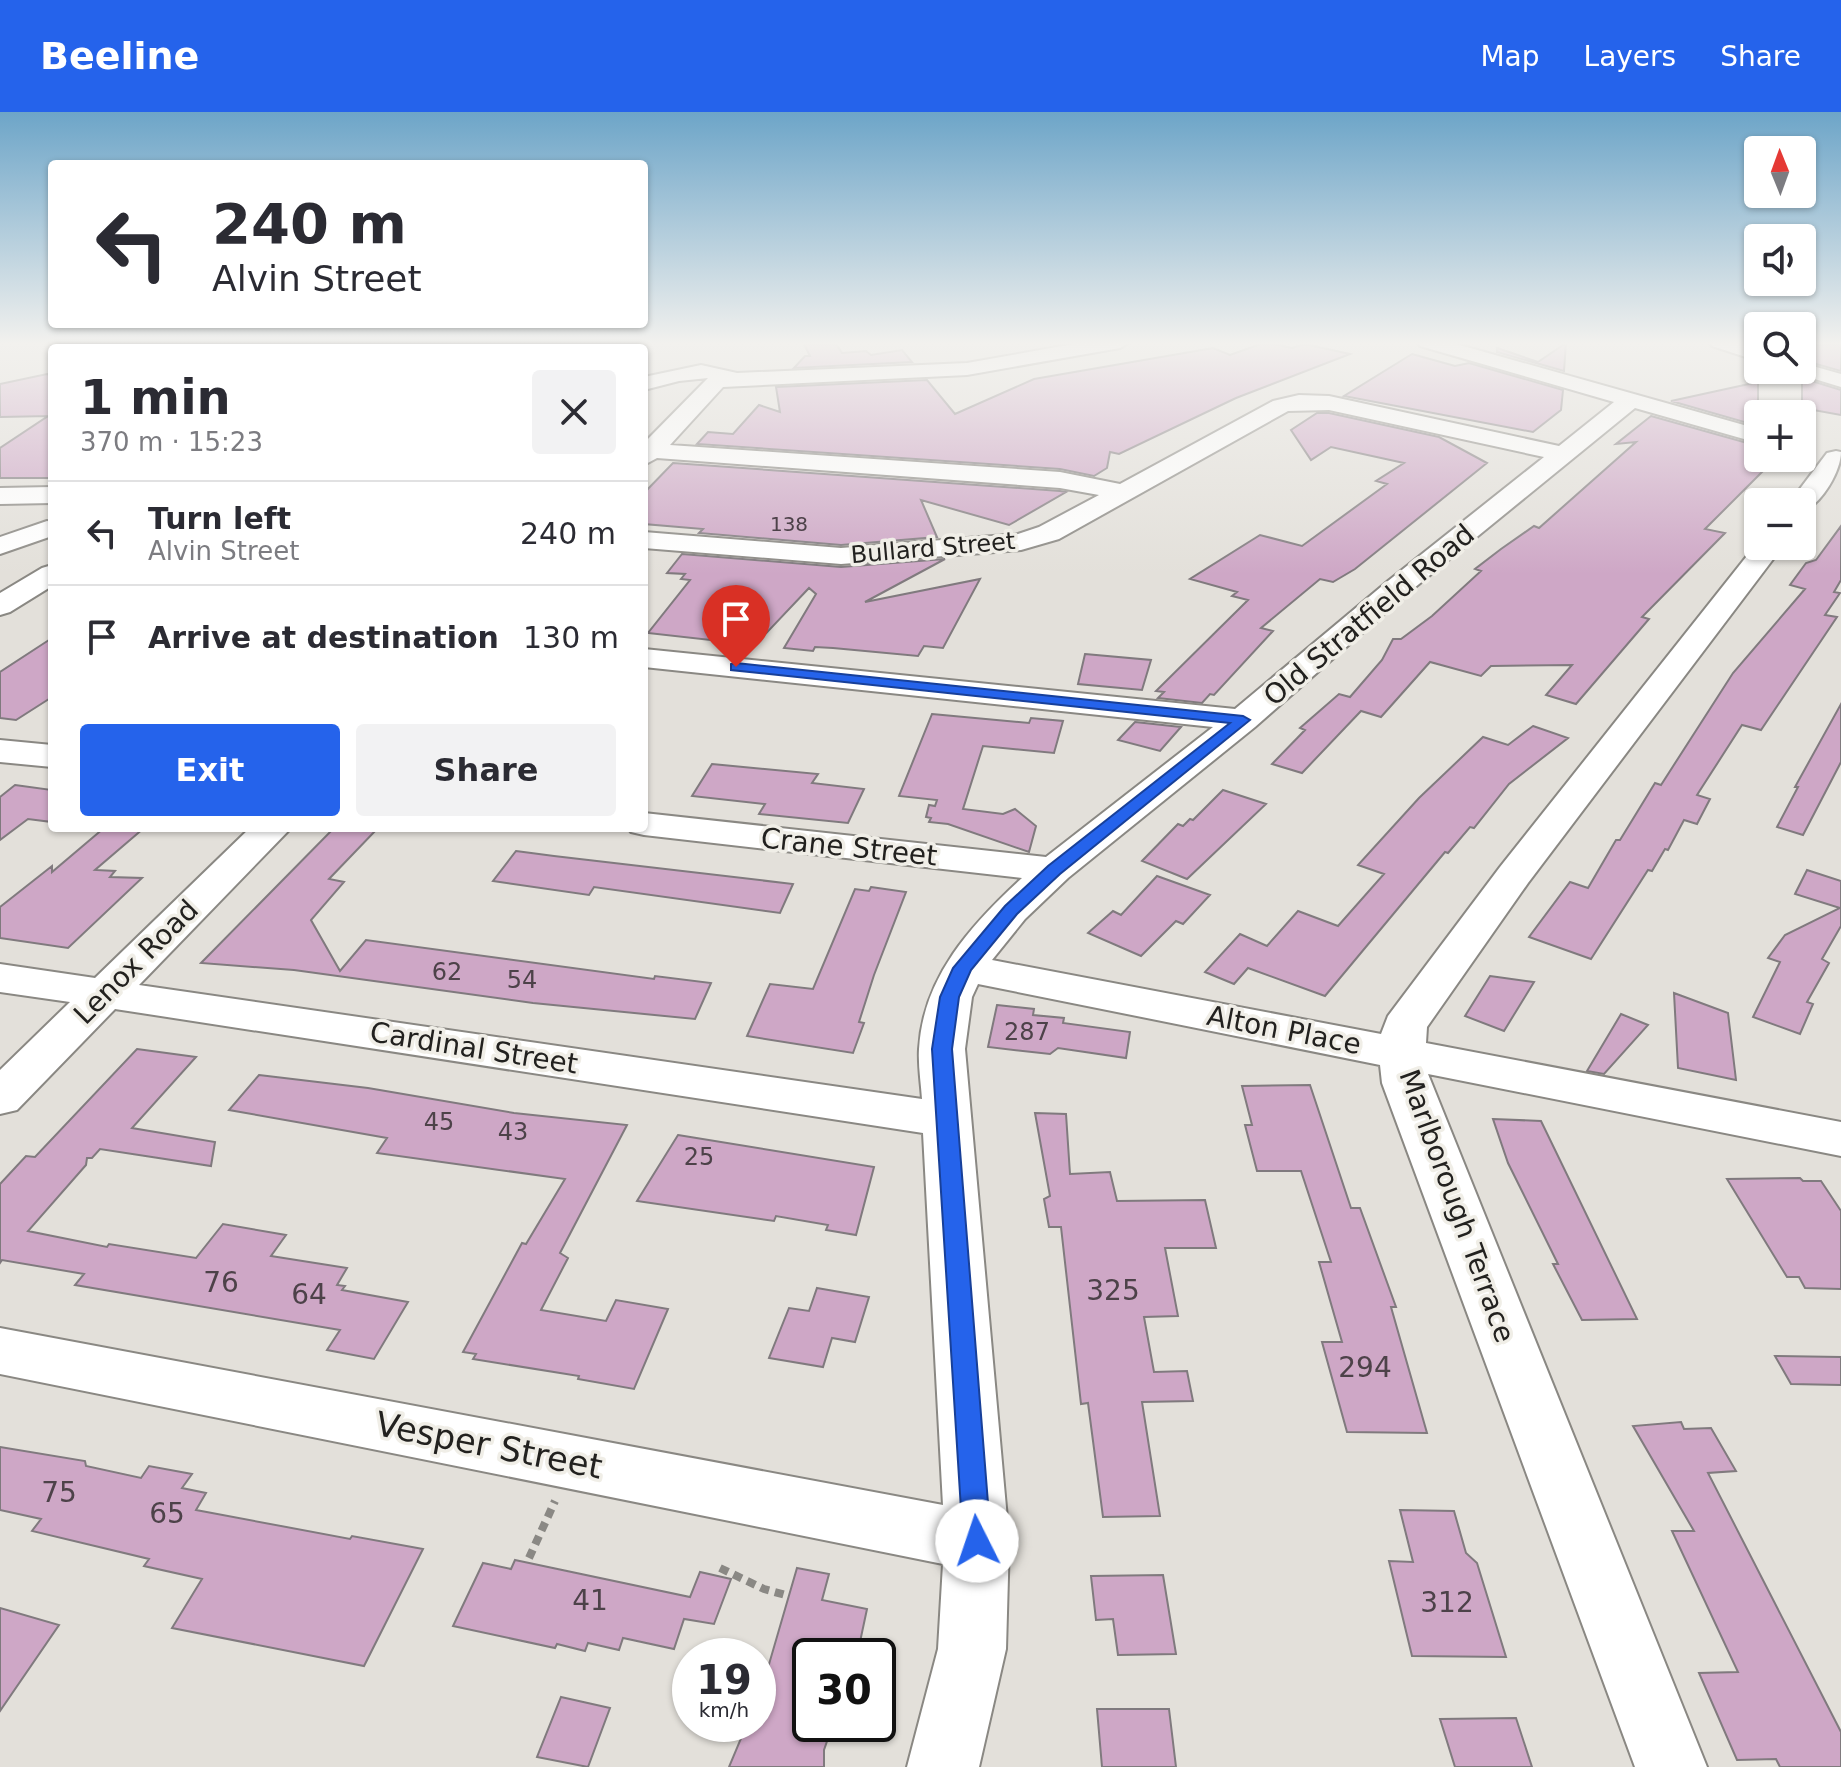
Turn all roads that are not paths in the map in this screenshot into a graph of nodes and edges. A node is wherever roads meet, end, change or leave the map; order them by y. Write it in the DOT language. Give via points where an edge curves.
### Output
graph roads {
  1 [pos="683,419"];
  2 [pos="1257,419"];
  3 [pos="1403,419"];
  4 [pos="1608,419"];
  5 [pos="1701,419"];
  6 [pos="1744,432"];
  7 [pos="648,451"];
  8 [pos="648,453"];
  9 [pos="1566,455"];
  10 [pos="1830,456"];
  11 [pos="1811,488"];
  12 [pos="1123,492"];
  13 [pos="48,495"];
  14 [pos="0,496"];
  15 [pos="47,529"];
  16 [pos="648,540"];
  17 [pos="0,546"];
  18 [pos="1758,560"];
  19 [pos="48,576"];
  20 [pos="8,601"];
  21 [pos="48,601"];
  22 [pos="648,658"];
  23 [pos="1243,720"];
  24 [pos="0,751"];
  25 [pos="48,756"];
  26 [pos="648,824"];
  27 [pos="268,832"];
  28 [pos="1054,870"];
  29 [pos="963,968"];
  30 [pos="0,978"];
  31 [pos="104,992"];
  32 [pos="1402,1053"];
  33 [pos="0,1098"];
  34 [pos="948,1120"];
  35 [pos="1841,1139"];
  36 [pos="0,1351"];
  37 [pos="977,1541"];
  38 [pos="943,1767"];
  39 [pos="1671,1767"];
  1 -- 7 [label="street"];
  2 -- 12 [label="street, Bullard Street"];
  3 -- 9 [label="street, Bullard Street"];
  4 -- 9 [label="street, Old Stratfield Road"];
  5 -- 6 [label="street"];
  8 -- 12 [label="street" via="1060,480"];
  9 -- 23 [label="street, Old Stratfield Road" via="1398,587"];
  10 -- 11 [label="street"];
  12 -- 16 [label="street, Bullard Street" via="1049,533 993,545 841,556"];
  13 -- 14 [label="street"];
  15 -- 17 [label="street"];
  18 -- 32 [label="street, Marlborough Terrace" via="1413,1013 1404,1026"];
  19 -- 20 [label="street"];
  20 -- 21 [label="street"];
  22 -- 23 [label="street"];
  23 -- 28 [label="street, Old Stratfield Road"];
  24 -- 25 [label="street"];
  26 -- 28 [label="street, Crane Street"];
  27 -- 31 [label="street, Lenox Road"];
  28 -- 29 [label="street, Old Stratfield Road" via="1011,910"];
  29 -- 32 [label="street, Alton Place"];
  29 -- 34 [label="street, Old Stratfield Road" via="950,997 942,1049"];
  30 -- 31 [label="street, Cardinal Street"];
  31 -- 33 [label="street, Lenox Road"];
  31 -- 34 [label="street, Cardinal Street"];
  32 -- 35 [label="street, Alton Place"];
  32 -- 39 [label="street, Marlborough Terrace" via="1406,1083"];
  34 -- 37 [label="street, Old Stratfield Road"];
  36 -- 37 [label="street, Vesper Street"];
  37 -- 38 [label="street, Old Stratfield Road" via="972,1649"];
}
